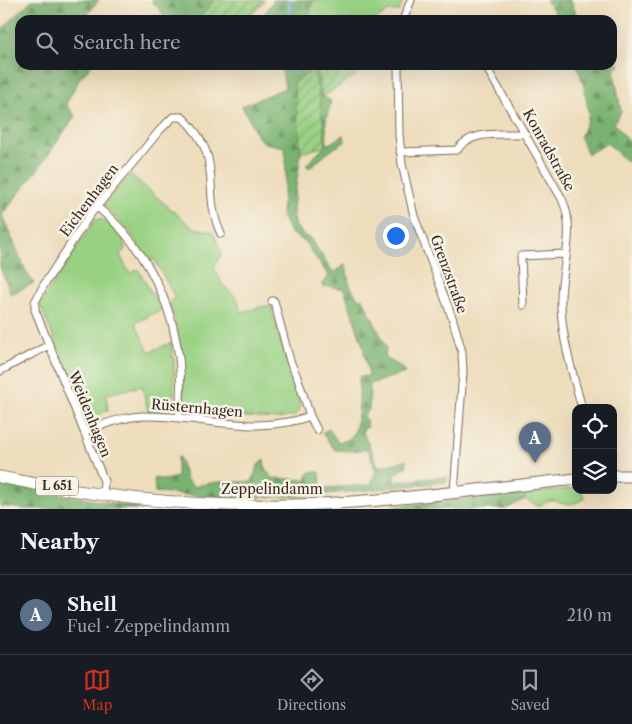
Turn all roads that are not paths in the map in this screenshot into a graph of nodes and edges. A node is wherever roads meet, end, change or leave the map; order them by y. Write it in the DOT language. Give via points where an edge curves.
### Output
graph roads {
  1 [pos="411,0"];
  2 [pos="405,15"];
  3 [pos="398,70"];
  4 [pos="488,70"];
  5 [pos="525,134"];
  6 [pos="400,152"];
  7 [pos="97,207"];
  8 [pos="221,234"];
  9 [pos="566,254"];
  10 [pos="272,301"];
  11 [pos="34,304"];
  12 [pos="523,306"];
  13 [pos="49,344"];
  14 [pos="0,371"];
  15 [pos="581,404"];
  16 [pos="310,416"];
  17 [pos="179,418"];
  18 [pos="317,430"];
  19 [pos="84,431"];
  20 [pos="617,476"];
  21 [pos="632,476"];
  22 [pos="0,477"];
  23 [pos="572,480"];
  24 [pos="454,492"];
  25 [pos="103,494"];
  26 [pos="307,507"];
  1 -- 2 [label="street"];
  3 -- 6 [label="street, Grenzstraße"];
  4 -- 5 [label="street, Konradstraße"];
  5 -- 6 [label="street" via="476,136 462,142 458,150"];
  5 -- 9 [label="street, Konradstraße" via="568,214"];
  6 -- 24 [label="street, Grenzstraße" via="414,216 462,352"];
  7 -- 8 [label="street, Eichenhagen" via="160,130 173,117 182,117 204,145 211,170 214,214"];
  7 -- 11 [label="street, Eichenhagen"];
  7 -- 17 [label="street" via="142,256 168,309 178,347"];
  9 -- 12 [label="street" via="521,256"];
  9 -- 15 [label="street, Konradstraße" via="561,282 563,328"];
  10 -- 16 [label="street"];
  11 -- 13 [label="street, Weidenhagen"];
  13 -- 14 [label="street"];
  13 -- 19 [label="street, Weidenhagen"];
  16 -- 17 [label="street, Rüsternhagen" via="293,423 269,424"];
  16 -- 18 [label="street"];
  17 -- 19 [label="street, Rüsternhagen" via="133,417"];
  19 -- 25 [label="street, Weidenhagen" via="104,481"];
  20 -- 21 [label="main road"];
  22 -- 25 [label="main road, Zeppelindamm / L 651"];
  23 -- 24 [label="main road, Zeppelindamm / L 651"];
  24 -- 26 [label="main road, Zeppelindamm / L 651"];
  25 -- 26 [label="main road, Zeppelindamm / L 651" via="172,502"];
}
